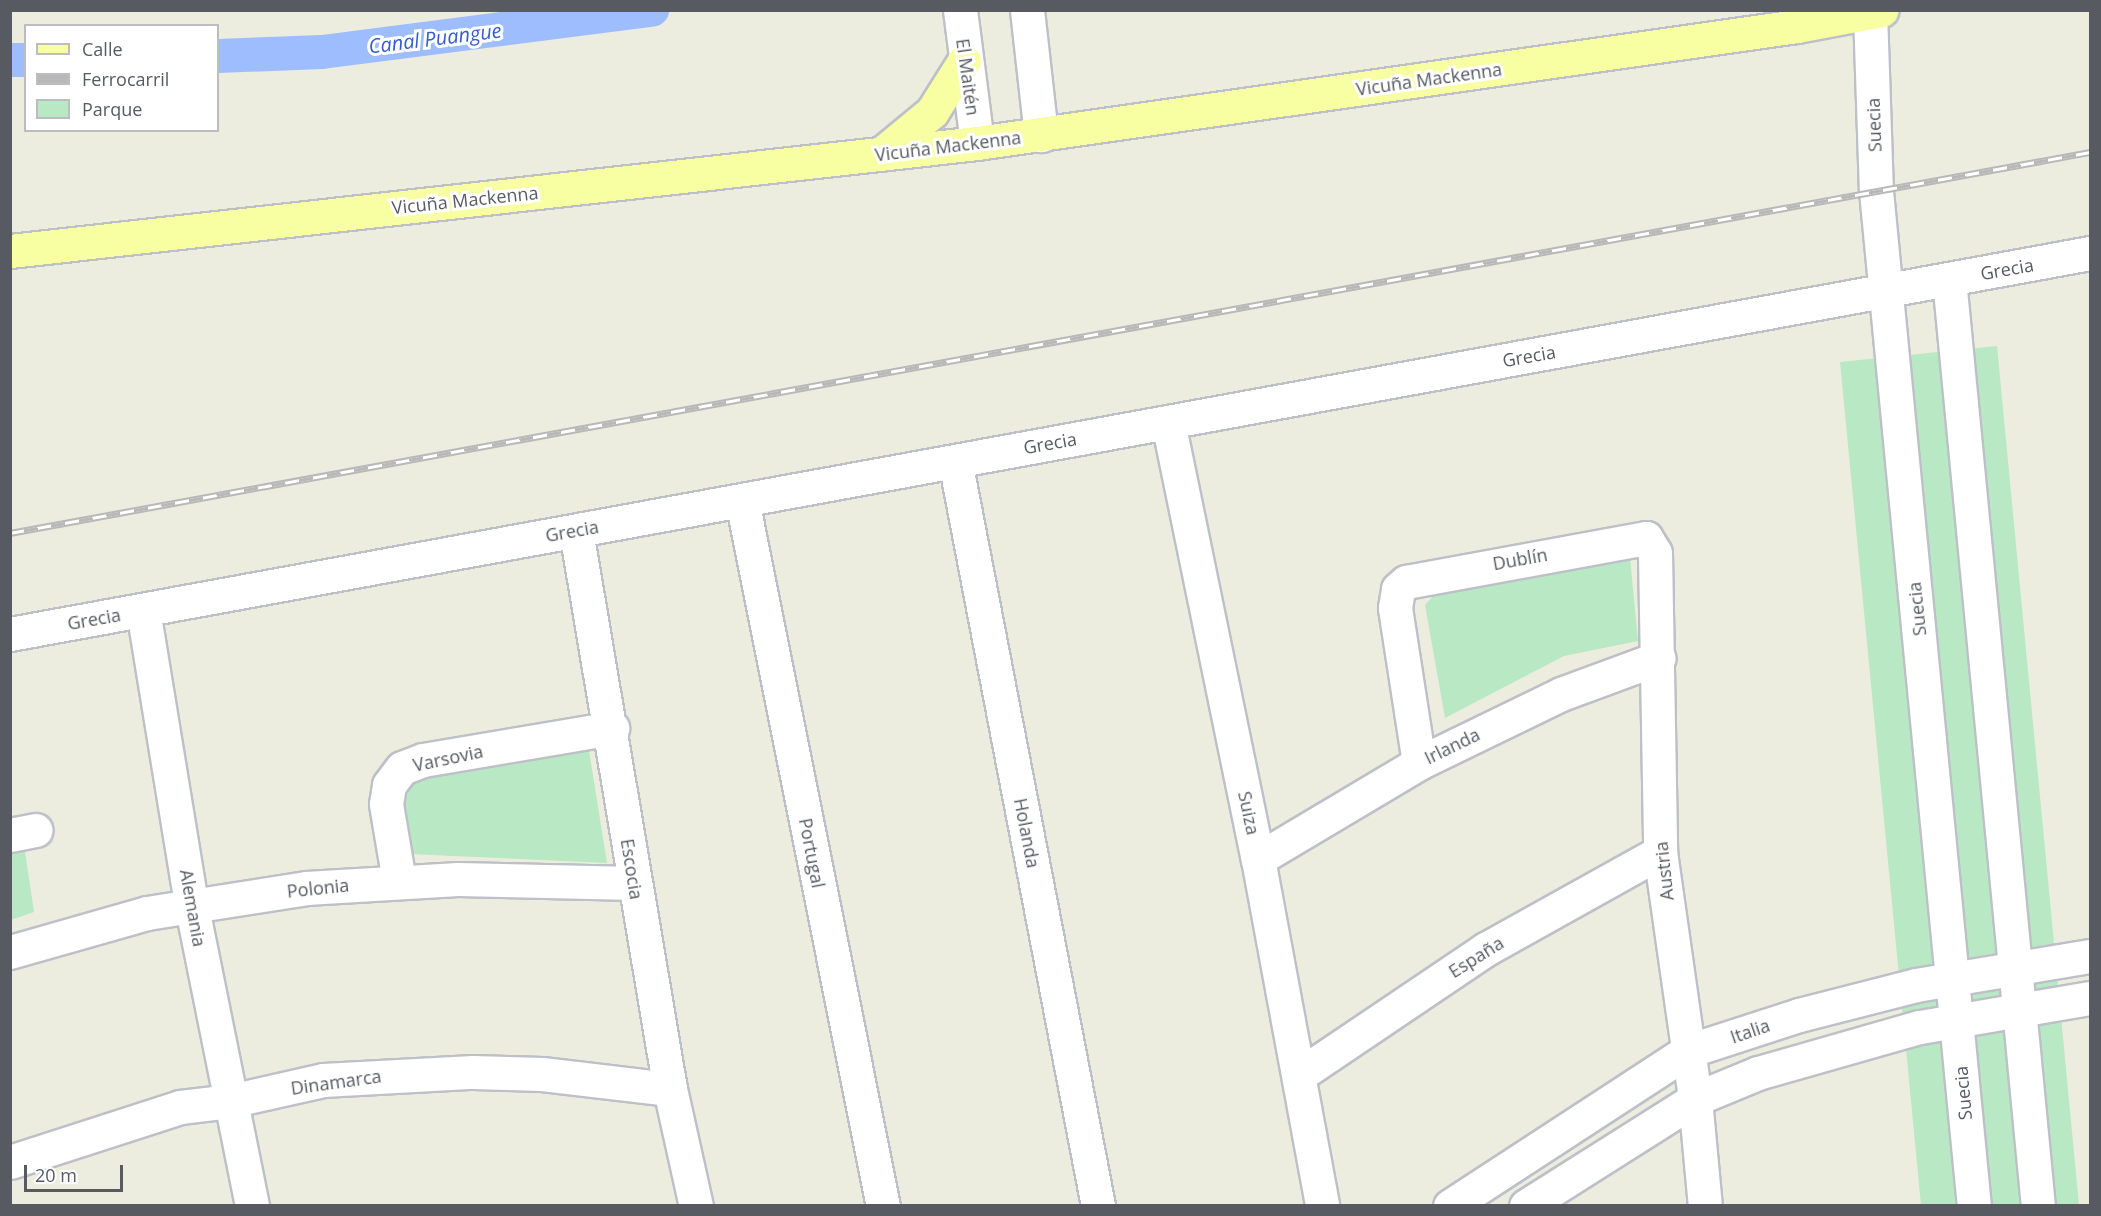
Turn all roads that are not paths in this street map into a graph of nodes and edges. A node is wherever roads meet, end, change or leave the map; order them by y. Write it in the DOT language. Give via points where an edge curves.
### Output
graph roads {
  1 [pos="1876,11"];
  2 [pos="1027,12"];
  3 [pos="960,13"];
  4 [pos="964,61"];
  5 [pos="1041,135"];
  6 [pos="977,143"];
  7 [pos="881,154"];
  8 [pos="10,251"];
  9 [pos="2091,253"];
  10 [pos="1949,279"];
  11 [pos="1886,291"];
  12 [pos="1168,422"];
  13 [pos="956,461"];
  14 [pos="742,500"];
  15 [pos="576,531"];
  16 [pos="1646,538"];
  17 [pos="143,610"];
  18 [pos="10,634"];
  19 [pos="1659,658"];
  20 [pos="612,728"];
  21 [pos="1419,763"];
  22 [pos="1660,852"];
  23 [pos="1258,860"];
  24 [pos="399,880"];
  25 [pos="634,883"];
  26 [pos="192,908"];
  27 [pos="10,952"];
  28 [pos="2091,956"];
  29 [pos="2016,966"];
  30 [pos="1953,979"];
  31 [pos="2091,998"];
  32 [pos="2020,1011"];
  33 [pos="1957,1022"];
  34 [pos="1688,1052"];
  35 [pos="1299,1075"];
  36 [pos="670,1089"];
  37 [pos="1695,1099"];
  38 [pos="230,1101"];
  39 [pos="10,1162"];
  40 [pos="252,1206"];
  41 [pos="696,1206"];
  42 [pos="883,1206"];
  43 [pos="1098,1206"];
  44 [pos="1322,1206"];
  45 [pos="1450,1206"];
  46 [pos="1526,1206"];
  47 [pos="1705,1206"];
  48 [pos="1974,1206"];
  49 [pos="2038,1206"];
  1 -- 5 [label="main road, Vicuña Mackenna" via="1797,26"];
  1 -- 11 [label="street, Suecia" via="1876,191"];
  2 -- 5 [label="street"];
  3 -- 4 [label="street, El Maitén"];
  4 -- 6 [label="street, El Maitén"];
  4 -- 7 [label="main road" via="932,112"];
  5 -- 6 [label="main road, Vicuña Mackenna"];
  6 -- 7 [label="main road, Vicuña Mackenna"];
  7 -- 8 [label="main road, Vicuña Mackenna"];
  9 -- 10 [label="street, Grecia"];
  10 -- 11 [label="street, Grecia"];
  10 -- 29 [label="street"];
  11 -- 12 [label="street, Grecia"];
  11 -- 30 [label="street, Suecia"];
  12 -- 13 [label="street, Grecia"];
  12 -- 23 [label="street, Suiza"];
  13 -- 14 [label="street, Grecia"];
  13 -- 43 [label="street, Holanda"];
  14 -- 15 [label="street, Grecia"];
  14 -- 42 [label="street, Portugal"];
  15 -- 17 [label="street, Grecia"];
  15 -- 20 [label="street, Escocia"];
  16 -- 19 [label="street, Austria" via="1654,553"];
  16 -- 21 [label="street, Dublín" via="1416,578 1398,589 1395,608"];
  17 -- 18 [label="street, Grecia"];
  17 -- 26 [label="street, Alemania"];
  19 -- 21 [label="street, Irlanda" via="1562,694"];
  19 -- 22 [label="street, Austria" via="1655,708"];
  20 -- 24 [label="street, Varsovia" via="423,760 402,768 388,784 386,804"];
  20 -- 25 [label="street, Escocia"];
  21 -- 23 [label="street, Irlanda"];
  22 -- 34 [label="street, Austria"];
  22 -- 35 [label="street, España" via="1486,949"];
  23 -- 35 [label="street, Suiza"];
  24 -- 25 [label="street, Polonia"];
  24 -- 26 [label="street, Polonia" via="249,895"];
  25 -- 36 [label="street, Escocia"];
  26 -- 27 [label="street, Polonia" via="185,905 147,913"];
  26 -- 38 [label="street, Alemania"];
  28 -- 29 [label="street, Italia"];
  29 -- 30 [label="street, Italia"];
  29 -- 32 [label="street"];
  30 -- 33 [label="street, Suecia"];
  30 -- 34 [label="street, Italia" via="1799,1015"];
  31 -- 32 [label="street"];
  32 -- 33 [label="street"];
  32 -- 49 [label="street"];
  33 -- 37 [label="street" via="1920,1027 1797,1059"];
  33 -- 48 [label="street, Suecia"];
  34 -- 37 [label="street, Austria"];
  34 -- 45 [label="street, Italia"];
  35 -- 44 [label="street, Suiza"];
  36 -- 38 [label="street, Dinamarca" via="542,1074 409,1073 323,1080"];
  36 -- 41 [label="street, Escocia"];
  37 -- 46 [label="street"];
  37 -- 47 [label="street, Austria"];
  38 -- 39 [label="street, Dinamarca" via="180,1107"];
  38 -- 40 [label="street, Alemania"];
}
